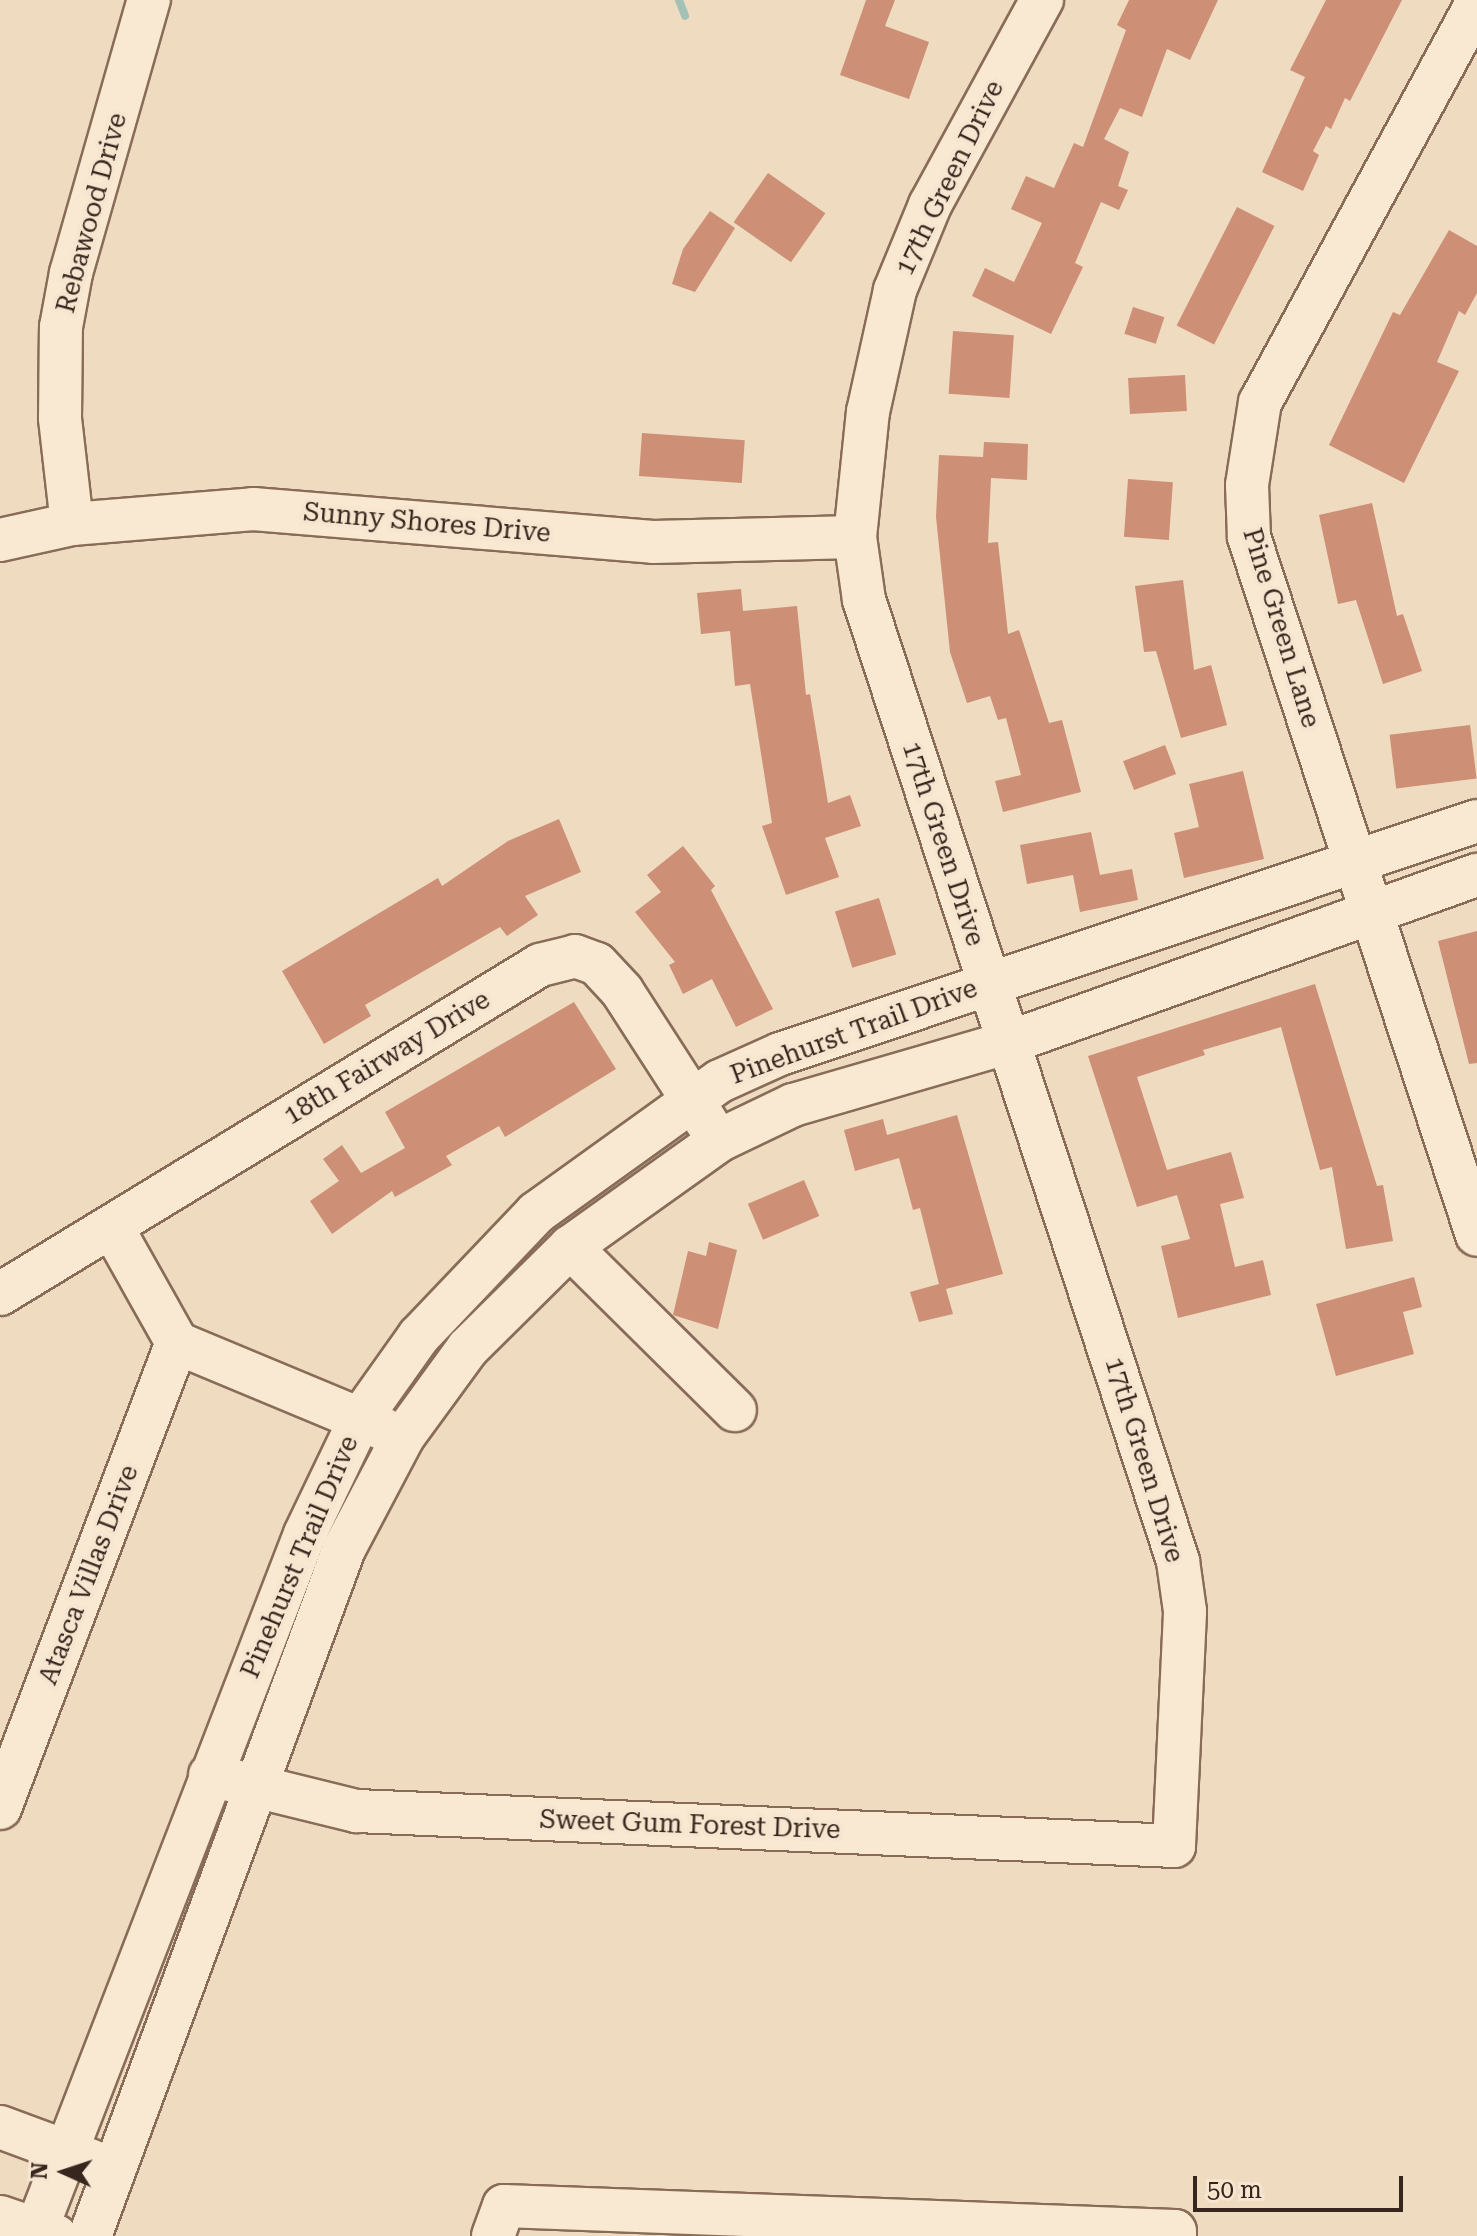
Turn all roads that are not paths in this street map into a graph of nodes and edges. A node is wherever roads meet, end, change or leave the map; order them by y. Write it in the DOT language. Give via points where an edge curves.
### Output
graph roads {
  1 [pos="149,0"];
  2 [pos="1042,0"];
  3 [pos="1477,3"];
  4 [pos="72,524"];
  5 [pos="855,537"];
  6 [pos="0,540"];
  7 [pos="1477,821"];
  8 [pos="1354,862"];
  9 [pos="1477,875"];
  10 [pos="1371,911"];
  11 [pos="988,984"];
  12 [pos="1010,1042"];
  13 [pos="691,1101"];
  14 [pos="720,1140"];
  15 [pos="112,1227"];
  16 [pos="1477,1235"];
  17 [pos="570,1247"];
  18 [pos="0,1294"];
  19 [pos="177,1343"];
  20 [pos="735,1410"];
  21 [pos="360,1419"];
  22 [pos="403,1437"];
  23 [pos="210,1775"];
  24 [pos="259,1790"];
  25 [pos="0,1808"];
  26 [pos="1174,1846"];
  27 [pos="0,2127"];
  28 [pos="68,2152"];
  29 [pos="115,2170"];
  30 [pos="32,2230"];
  31 [pos="1175,2233"];
  32 [pos="90,2236"];
  33 [pos="493,2236"];
  1 -- 4 [label="street, Rebawood Drive" via="71,273 61,327 60,418"];
  2 -- 5 [label="street, 17th Green Drive" via="930,205 895,290 868,412"];
  3 -- 8 [label="street, Pine Green Lane" via="1289,342 1260,402 1250,443 1249,537"];
  4 -- 5 [label="street, Sunny Shores Drive" via="253,509 653,542"];
  4 -- 6 [label="street, Sunny Shores Drive"];
  5 -- 11 [label="street, 17th Green Drive" via="864,600"];
  7 -- 8 [label="street, Pinehurst Trail Drive"];
  8 -- 10 [label="street, Pine Green Lane"];
  8 -- 11 [label="street, Pinehurst Trail Drive"];
  9 -- 10 [label="street, Pinehurst Trail Drive"];
  10 -- 12 [label="street, Pinehurst Trail Drive"];
  10 -- 16 [label="street, Pine Green Lane"];
  11 -- 12 [label="street, 17th Green Drive"];
  11 -- 13 [label="street, Pinehurst Trail Drive" via="780,1054 720,1081"];
  12 -- 14 [label="street, Pinehurst Trail Drive" via="793,1105"];
  12 -- 26 [label="street, 17th Green Drive" via="1178,1561 1185,1611"];
  13 -- 14 [label="street, 18th Fairway Drive"];
  13 -- 15 [label="street, 18th Fairway Drive" via="622,991 597,964 575,956 540,965"];
  13 -- 21 [label="street, Pinehurst Trail Drive" via="525,1223 419,1336"];
  14 -- 17 [label="street, Pinehurst Trail Drive"];
  15 -- 18 [label="street, 18th Fairway Drive"];
  15 -- 19 [label="street"];
  17 -- 20 [label="street"];
  17 -- 22 [label="street, Pinehurst Trail Drive" via="468,1348"];
  19 -- 21 [label="street"];
  19 -- 25 [label="street, Atasca Villas Drive"];
  21 -- 22 [label="street"];
  21 -- 23 [label="street, Pinehurst Trail Drive" via="305,1534"];
  22 -- 24 [label="street, Pinehurst Trail Drive" via="344,1549"];
  23 -- 24 [label="street, Sweet Gum Forest Drive"];
  23 -- 28 [label="street, Pinehurst Trail Drive"];
  24 -- 26 [label="street, Sweet Gum Forest Drive" via="357,1811"];
  24 -- 29 [label="street, Pinehurst Trail Drive"];
  27 -- 28 [label="street"];
  28 -- 29 [label="street"];
  28 -- 30 [label="street, Pinehurst Trail Drive"];
  29 -- 32 [label="street, Pinehurst Trail Drive"];
  31 -- 33 [label="street" via="504,2206"];
}
